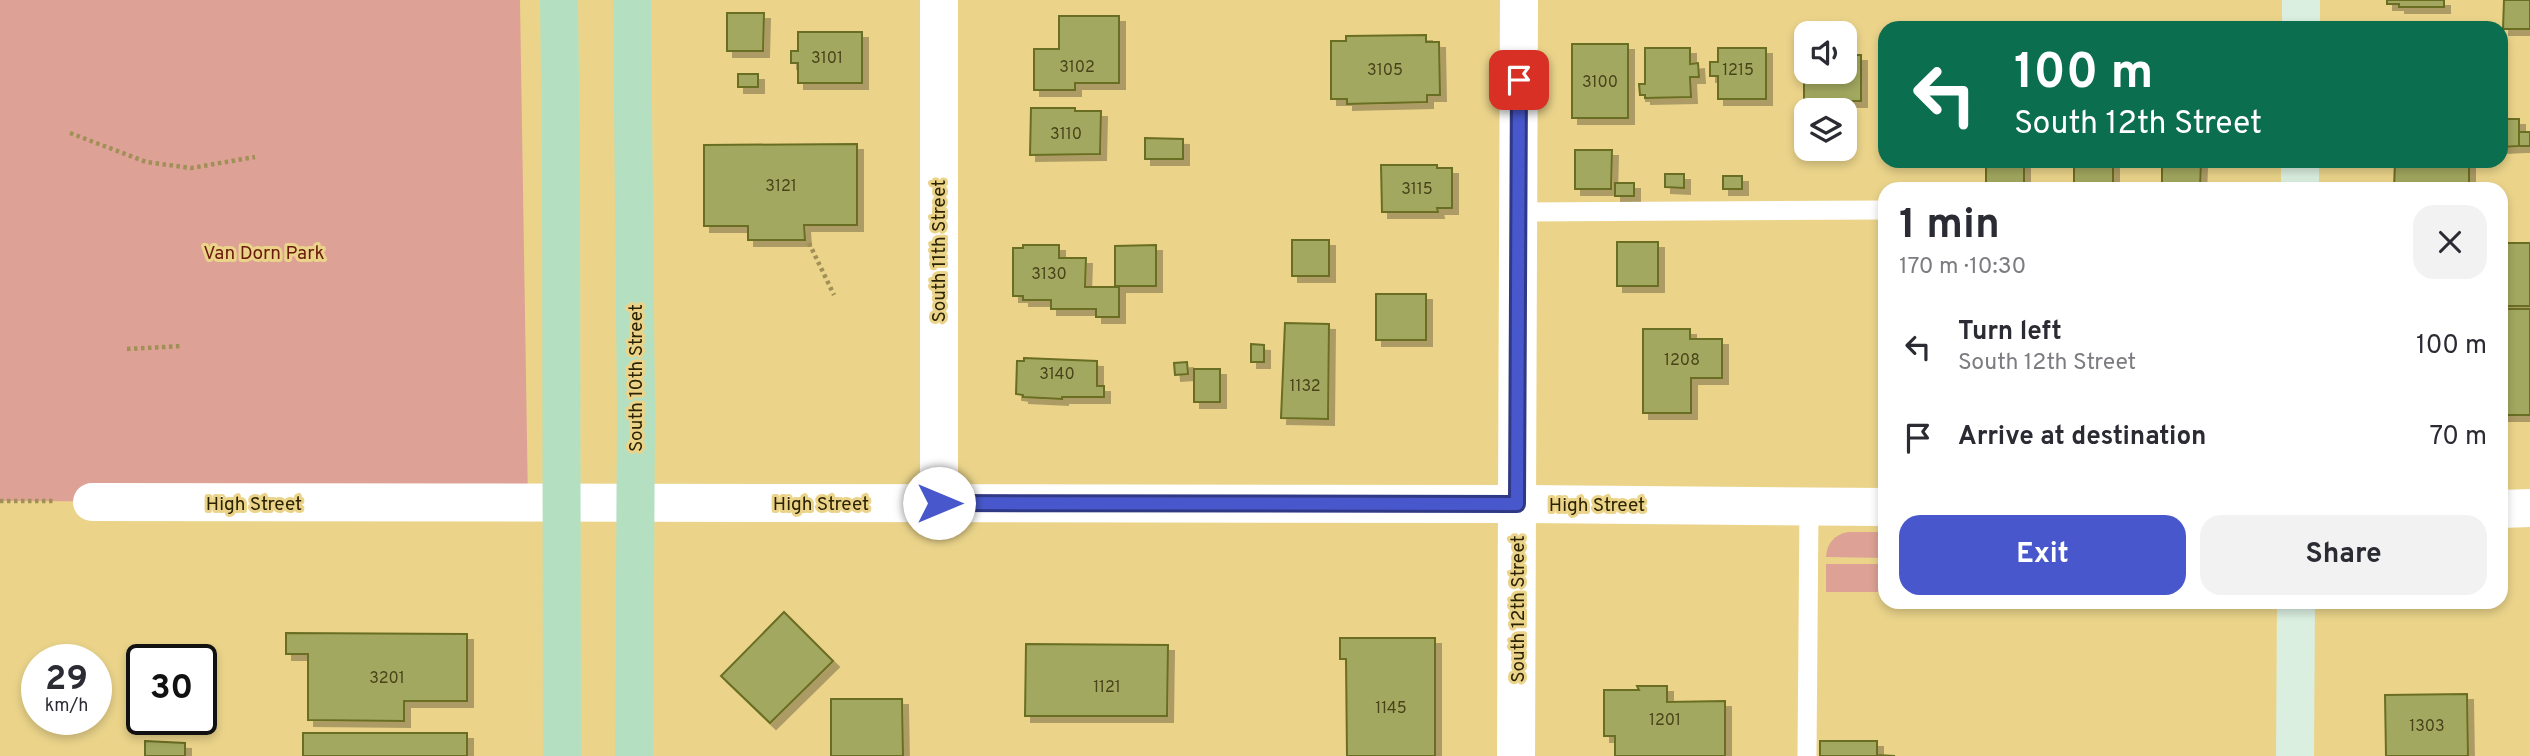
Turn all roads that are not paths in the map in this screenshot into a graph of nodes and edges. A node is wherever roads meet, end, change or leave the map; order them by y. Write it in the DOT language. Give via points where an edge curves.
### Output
graph roads {
  1 [pos="559,0"];
  2 [pos="632,0"];
  3 [pos="939,0"];
  4 [pos="1519,0"];
  5 [pos="2301,0"];
  6 [pos="2301,21"];
  7 [pos="1878,211"];
  8 [pos="1518,212"];
  9 [pos="92,502"];
  10 [pos="562,503"];
  11 [pos="939,503"];
  12 [pos="635,504"];
  13 [pos="1517,504"];
  14 [pos="1809,506"];
  15 [pos="1878,507"];
  16 [pos="2530,508"];
  17 [pos="2508,509"];
  18 [pos="2296,609"];
  19 [pos="562,756"];
  20 [pos="634,756"];
  21 [pos="1516,756"];
  22 [pos="1807,756"];
  23 [pos="2295,756"];
  1 -- 10 [label="main road"];
  2 -- 12 [label="main road, South 10th Street"];
  3 -- 11 [label="street, South 11th Street"];
  4 -- 8 [label="street, South 12th Street"];
  5 -- 6 [label="main road"];
  7 -- 8 [label="lane"];
  8 -- 13 [label="street, South 12th Street"];
  9 -- 10 [label="street, High Street"];
  10 -- 12 [label="street, High Street"];
  10 -- 19 [label="main road"];
  11 -- 12 [label="street, High Street"];
  11 -- 13 [label="street, High Street"];
  12 -- 20 [label="main road, South 10th Street"];
  13 -- 14 [label="street, High Street"];
  13 -- 21 [label="street, South 12th Street"];
  14 -- 15 [label="street, High Street"];
  14 -- 22 [label="lane"];
  16 -- 17 [label="street"];
  18 -- 23 [label="main road"];
}
